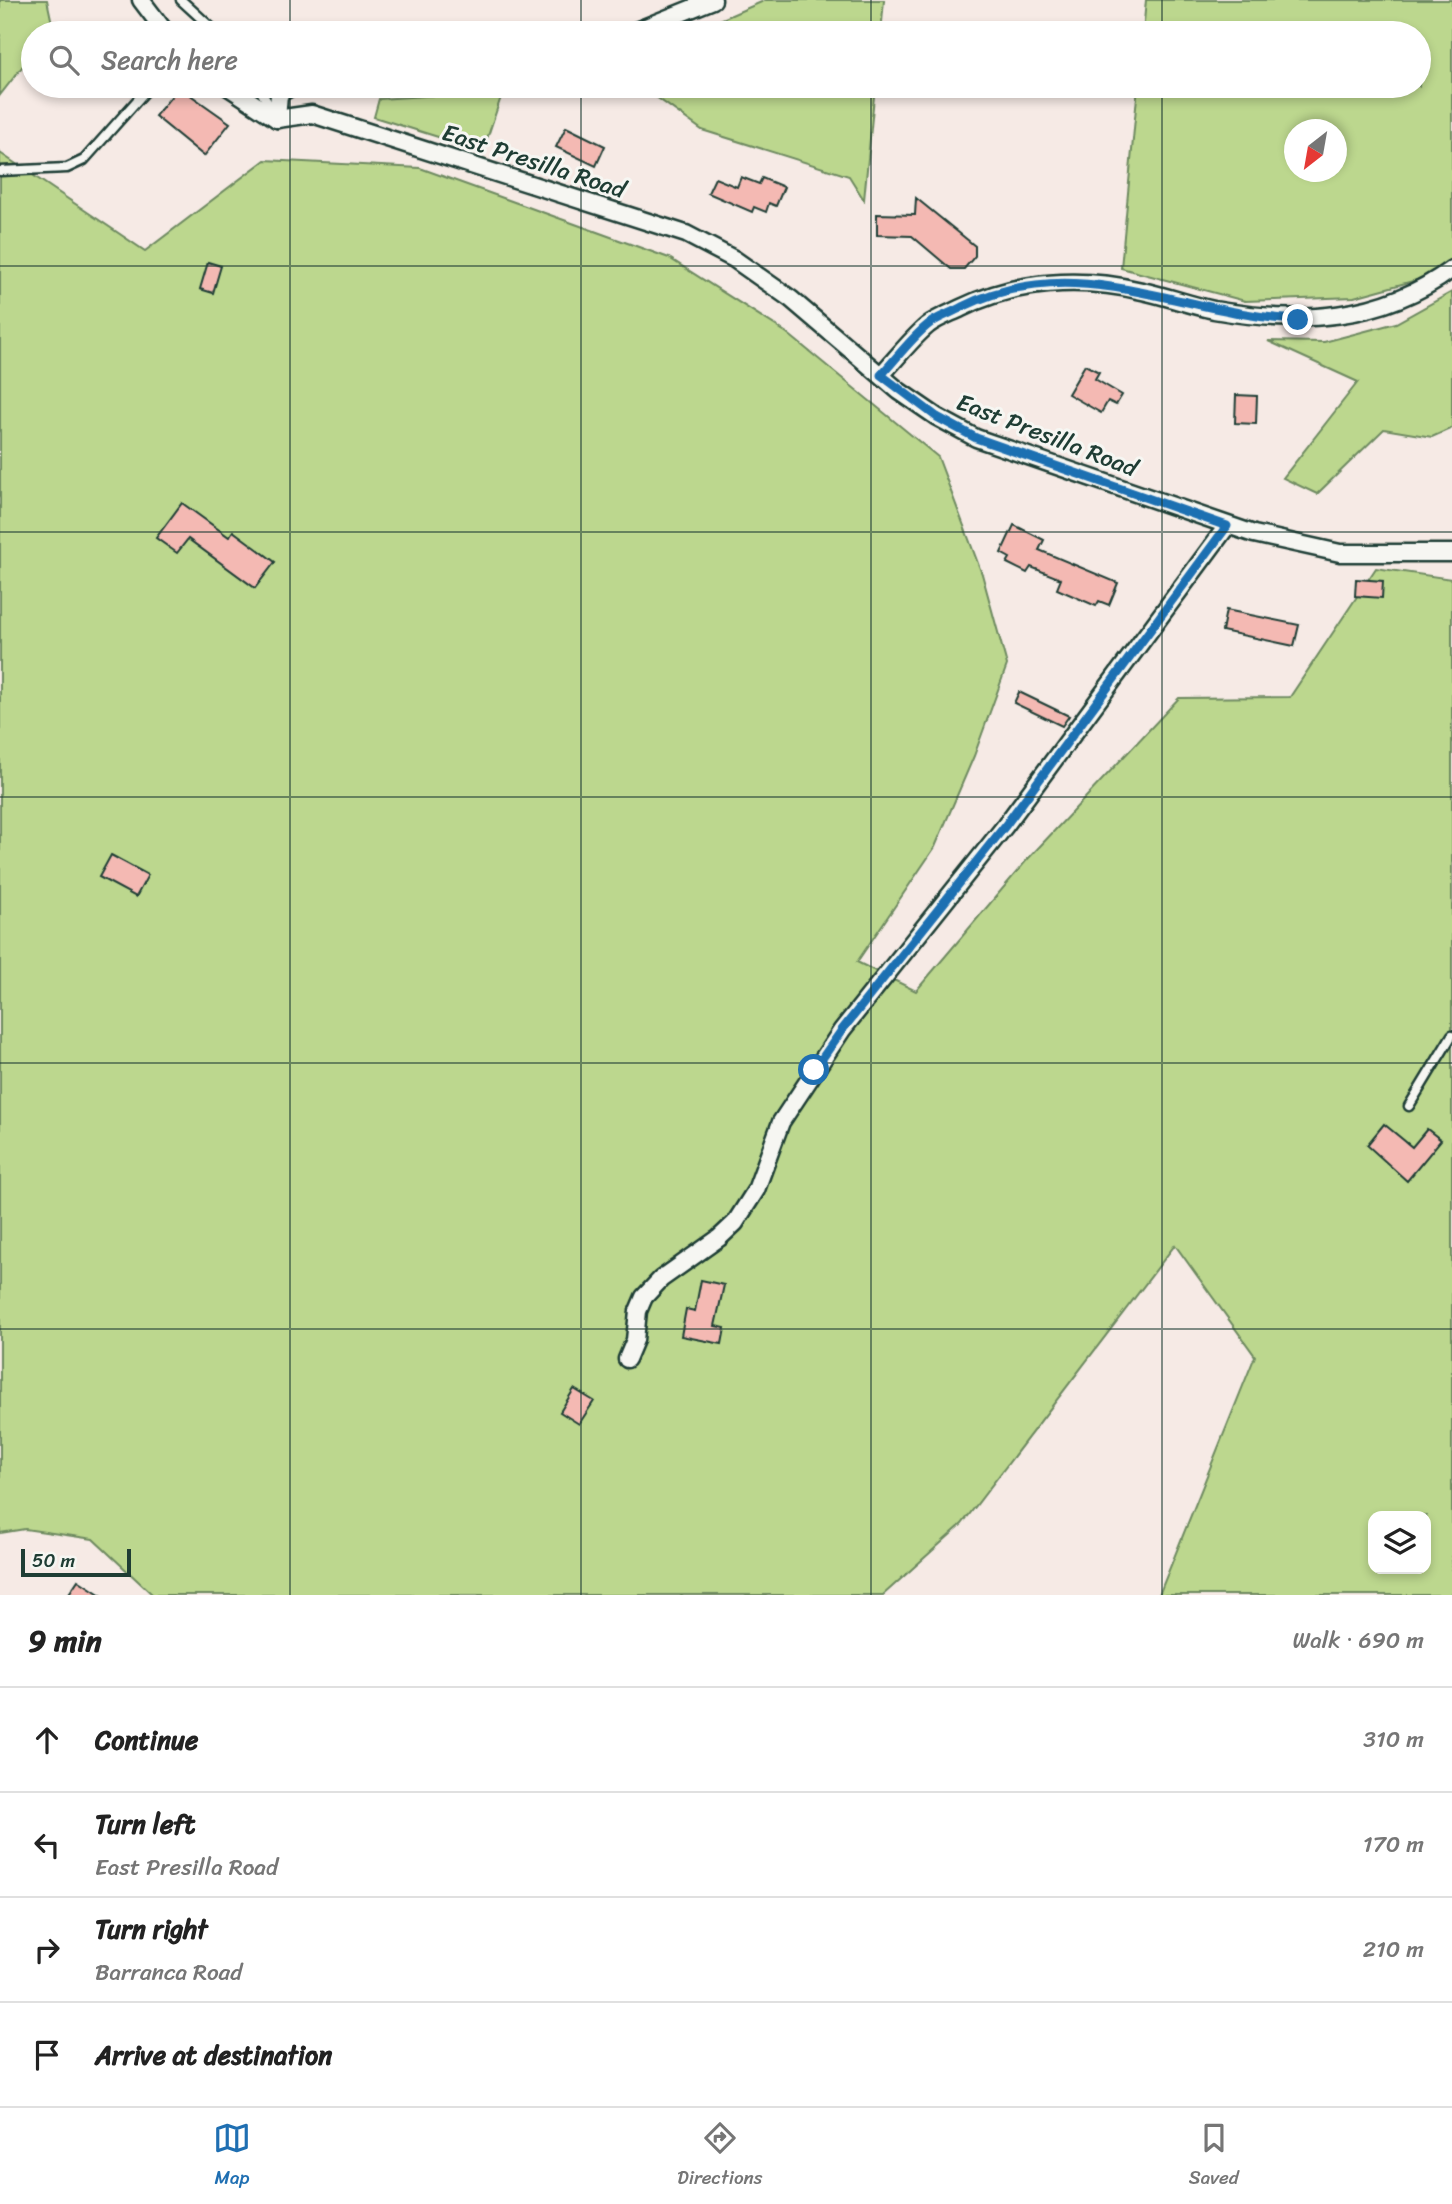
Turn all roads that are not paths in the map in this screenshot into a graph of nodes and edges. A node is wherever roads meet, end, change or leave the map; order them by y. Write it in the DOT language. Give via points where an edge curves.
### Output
graph roads {
  1 [pos="141,0"];
  2 [pos="181,0"];
  3 [pos="713,0"];
  4 [pos="157,21"];
  5 [pos="204,21"];
  6 [pos="661,21"];
  7 [pos="139,98"];
  8 [pos="245,98"];
  9 [pos="265,98"];
  10 [pos="279,98"];
  11 [pos="277,119"];
  12 [pos="0,171"];
  13 [pos="1452,269"];
  14 [pos="881,375"];
  15 [pos="1227,526"];
  16 [pos="1452,553"];
  17 [pos="1452,1035"];
  18 [pos="1409,1106"];
  19 [pos="627,1359"];
  1 -- 4 [label="street"];
  2 -- 5 [label="lane"];
  3 -- 6 [label="street"];
  7 -- 12 [label="lane" via="84,160 66,168"];
  8 -- 11 [label="street"];
  9 -- 11 [label="lane"];
  10 -- 11 [label="street"];
  11 -- 14 [label="street, East Presilla Road" via="312,114 686,234 734,259 791,299"];
  13 -- 14 [label="street" via="1405,298 1347,314 1298,320 1212,309 1103,284 1013,288 984,296 929,324"];
  14 -- 15 [label="street, East Presilla Road" via="937,417 976,438"];
  15 -- 16 [label="street, East Presilla Road" via="1340,553"];
  15 -- 19 [label="street" via="1005,826 842,1030 781,1122 756,1190 735,1223 644,1297"];
  17 -- 18 [label="lane"];
}
